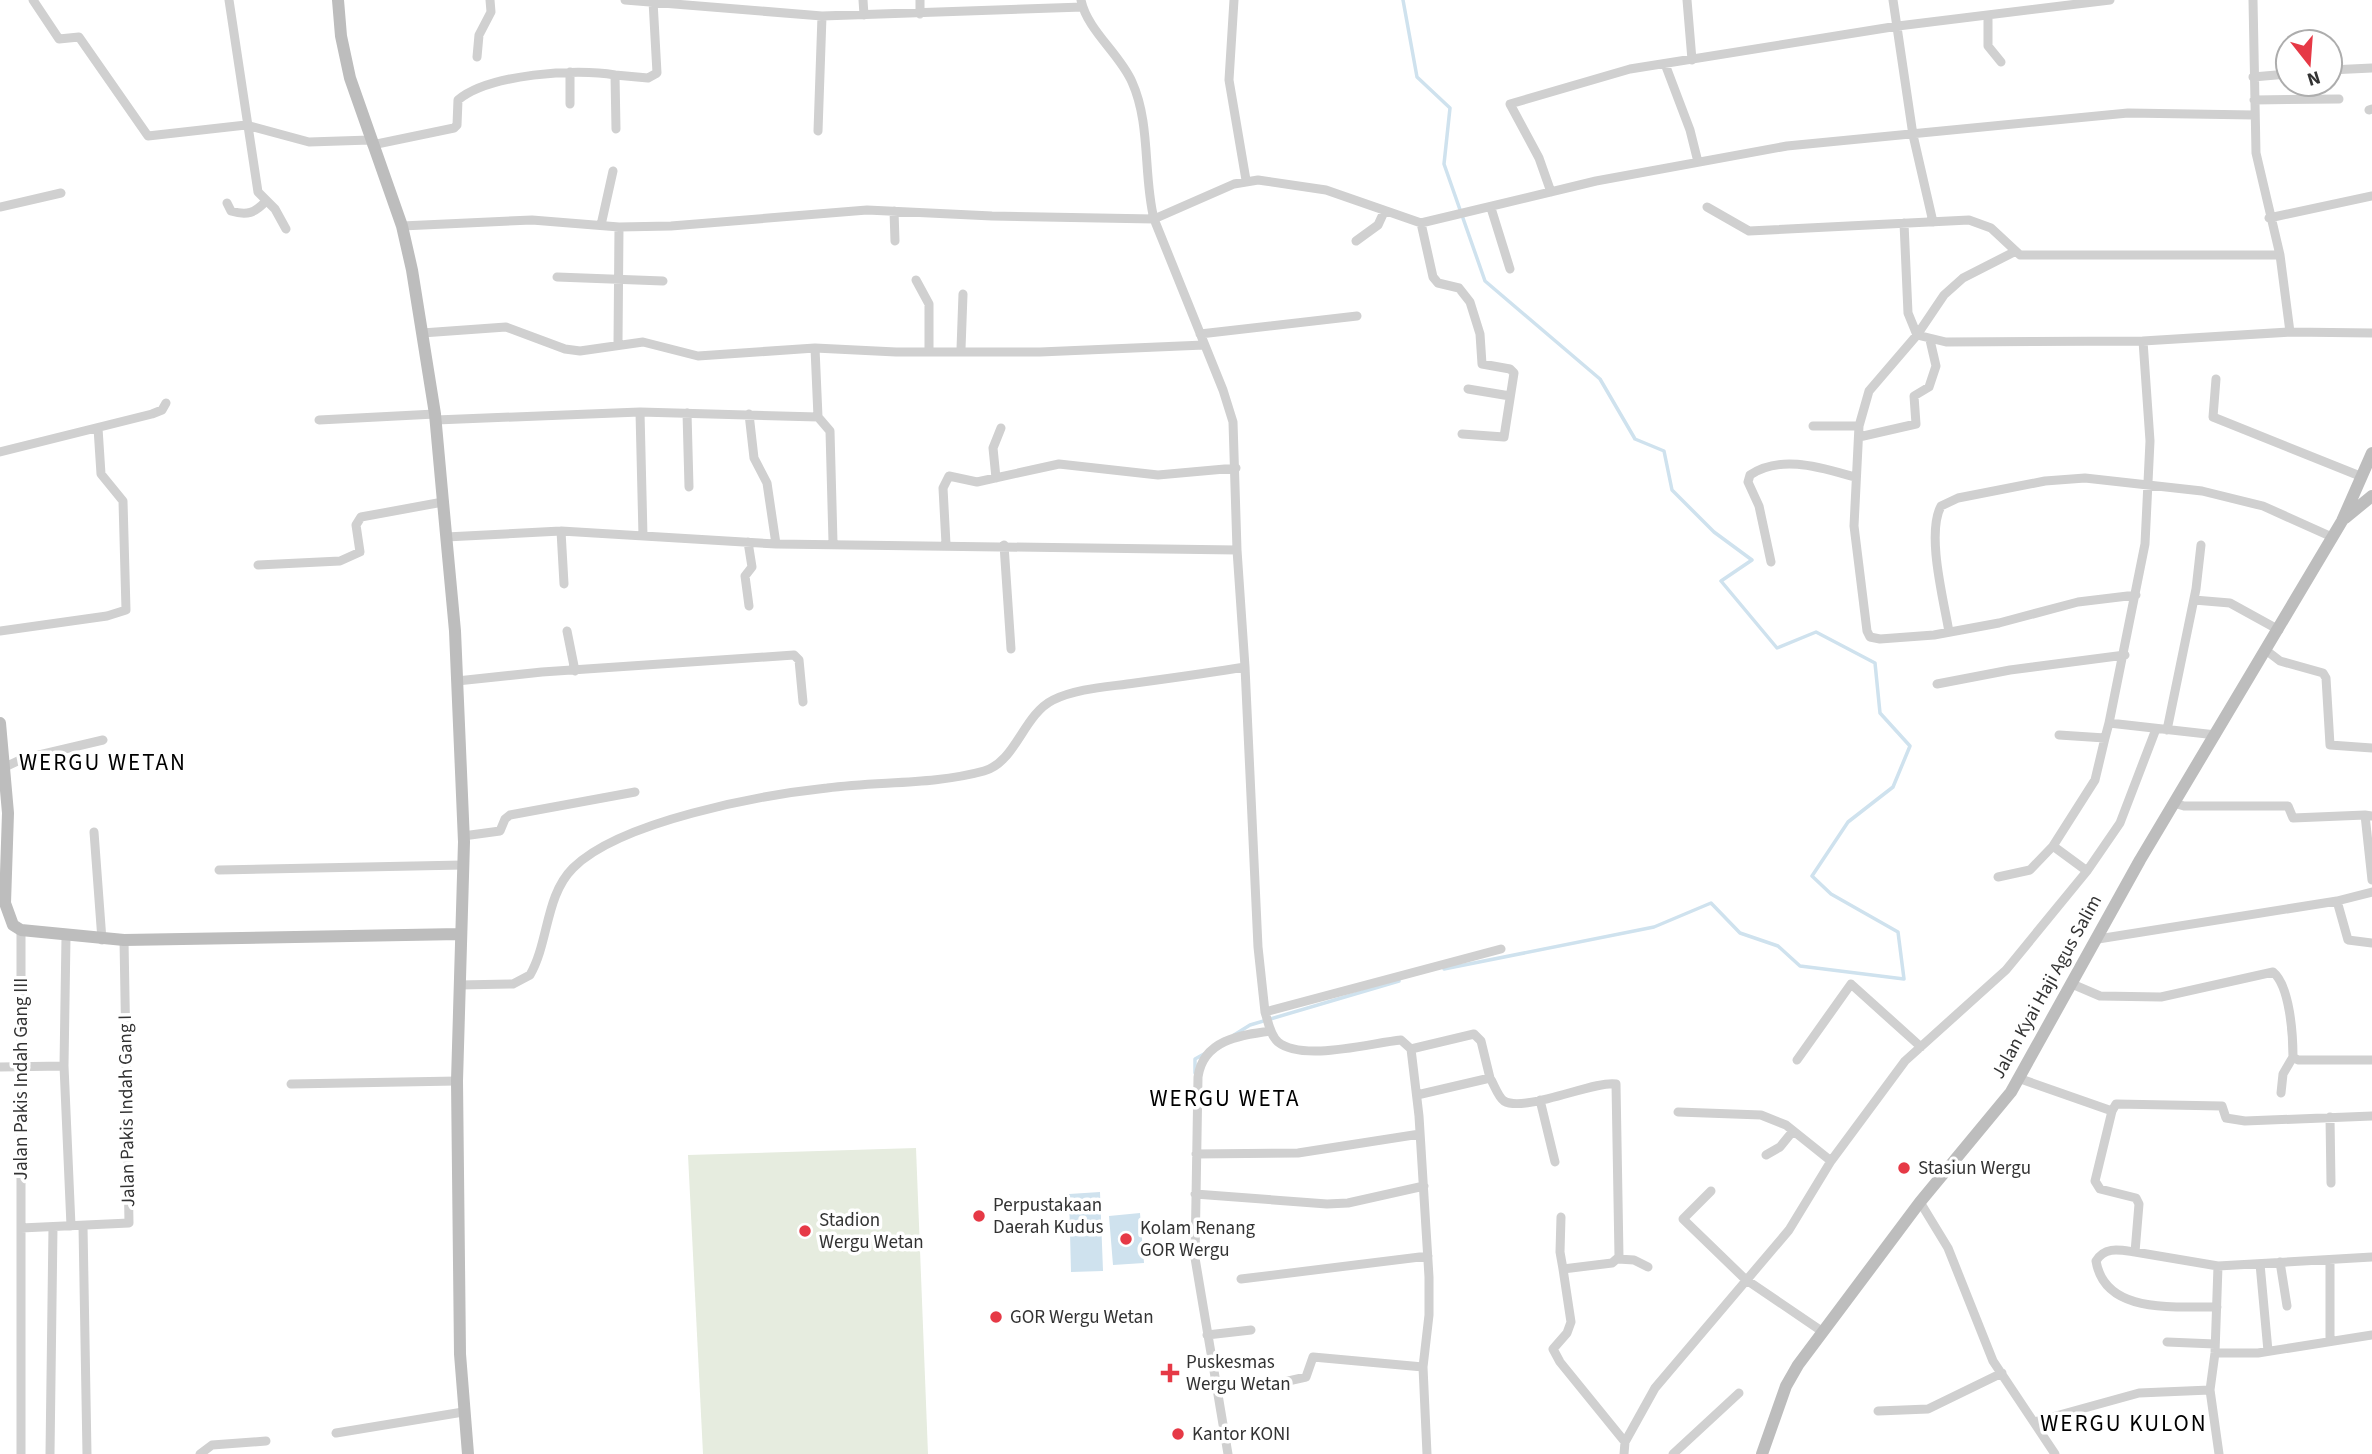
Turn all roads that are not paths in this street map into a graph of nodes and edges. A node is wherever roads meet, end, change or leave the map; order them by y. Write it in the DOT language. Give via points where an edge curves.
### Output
graph roads {
  1 [pos="33,0"];
  2 [pos="229,0"];
  3 [pos="338,0"];
  4 [pos="490,0"];
  5 [pos="625,0"];
  6 [pos="863,0"];
  7 [pos="920,0"];
  8 [pos="1234,0"];
  9 [pos="1687,0"];
  10 [pos="1893,0"];
  11 [pos="2110,0"];
  12 [pos="2253,0"];
  13 [pos="653,1"];
  14 [pos="1082,3"];
  15 [pos="731,4"];
  16 [pos="920,14"];
  17 [pos="864,15"];
  18 [pos="822,16"];
  19 [pos="1988,16"];
  20 [pos="1898,26"];
  21 [pos="477,57"];
  22 [pos="1692,60"];
  23 [pos="2001,62"];
  24 [pos="1665,64"];
  25 [pos="2372,68"];
  26 [pos="2344,69"];
  27 [pos="569,72"];
  28 [pos="615,75"];
  29 [pos="2274,75"];
  30 [pos="2253,77"];
  31 [pos="2339,99"];
  32 [pos="2254,100"];
  33 [pos="570,104"];
  34 [pos="2254,115"];
  35 [pos="246,125"];
  36 [pos="616,129"];
  37 [pos="818,131"];
  38 [pos="1913,135"];
  39 [pos="371,142"];
  40 [pos="1698,162"];
  41 [pos="613,171"];
  42 [pos="1246,180"];
  43 [pos="1551,192"];
  44 [pos="61,193"];
  45 [pos="2372,195"];
  46 [pos="267,201"];
  47 [pos="227,202"];
  48 [pos="0,207"];
  49 [pos="1707,207"];
  50 [pos="1491,208"];
  51 [pos="894,211"];
  52 [pos="1384,212"];
  53 [pos="2269,218"];
  54 [pos="1154,219"];
  55 [pos="1933,222"];
  56 [pos="1421,223"];
  57 [pos="1904,223"];
  58 [pos="601,225"];
  59 [pos="401,226"];
  60 [pos="619,227"];
  61 [pos="286,229"];
  62 [pos="895,241"];
  63 [pos="1356,241"];
  64 [pos="2014,252"];
  65 [pos="2280,255"];
  66 [pos="1510,269"];
  67 [pos="557,277"];
  68 [pos="617,281"];
  69 [pos="663,281"];
  70 [pos="916,281"];
  71 [pos="963,294"];
  72 [pos="1357,316"];
  73 [pos="2290,332"];
  74 [pos="422,333"];
  75 [pos="2372,333"];
  76 [pos="1200,334"];
  77 [pos="1917,335"];
  78 [pos="1930,340"];
  79 [pos="2143,341"];
  80 [pos="618,343"];
  81 [pos="1204,345"];
  82 [pos="815,348"];
  83 [pos="961,349"];
  84 [pos="929,350"];
  85 [pos="2216,379"];
  86 [pos="1468,389"];
  87 [pos="1510,396"];
  88 [pos="166,402"];
  89 [pos="640,412"];
  90 [pos="687,413"];
  91 [pos="749,414"];
  92 [pos="435,417"];
  93 [pos="818,417"];
  94 [pos="319,420"];
  95 [pos="1812,426"];
  96 [pos="1859,426"];
  97 [pos="98,428"];
  98 [pos="1001,428"];
  99 [pos="1462,434"];
  100 [pos="1859,437"];
  101 [pos="0,452"];
  102 [pos="2372,453"];
  103 [pos="1236,468"];
  104 [pos="2360,476"];
  105 [pos="1855,477"];
  106 [pos="996,478"];
  107 [pos="2148,485"];
  108 [pos="689,487"];
  109 [pos="2372,496"];
  110 [pos="443,502"];
  111 [pos="2342,521"];
  112 [pos="561,531"];
  113 [pos="643,536"];
  114 [pos="446,537"];
  115 [pos="2332,537"];
  116 [pos="748,542"];
  117 [pos="833,542"];
  118 [pos="776,544"];
  119 [pos="946,544"];
  120 [pos="1004,545"];
  121 [pos="2202,545"];
  122 [pos="1237,550"];
  123 [pos="1771,562"];
  124 [pos="258,565"];
  125 [pos="565,584"];
  126 [pos="2136,595"];
  127 [pos="2194,600"];
  128 [pos="749,606"];
  129 [pos="2279,630"];
  130 [pos="0,631"];
  131 [pos="567,631"];
  132 [pos="1949,632"];
  133 [pos="1011,649"];
  134 [pos="2267,651"];
  135 [pos="2125,655"];
  136 [pos="1245,667"];
  137 [pos="575,671"];
  138 [pos="457,681"];
  139 [pos="1937,684"];
  140 [pos="803,702"];
  141 [pos="0,723"];
  142 [pos="2109,723"];
  143 [pos="2162,730"];
  144 [pos="2059,735"];
  145 [pos="2217,735"];
  146 [pos="2105,738"];
  147 [pos="103,740"];
  148 [pos="1,745"];
  149 [pos="2372,748"];
  150 [pos="5,767"];
  151 [pos="635,792"];
  152 [pos="2174,803"];
  153 [pos="2368,816"];
  154 [pos="94,832"];
  155 [pos="463,836"];
  156 [pos="2053,846"];
  157 [pos="463,865"];
  158 [pos="219,870"];
  159 [pos="2087,871"];
  160 [pos="1998,877"];
  161 [pos="2372,880"];
  162 [pos="2372,892"];
  163 [pos="2337,901"];
  164 [pos="21,930"];
  165 [pos="460,934"];
  166 [pos="66,937"];
  167 [pos="2098,939"];
  168 [pos="102,940"];
  169 [pos="124,940"];
  170 [pos="2372,943"];
  171 [pos="1501,949"];
  172 [pos="2072,984"];
  173 [pos="459,985"];
  174 [pos="1265,1014"];
  175 [pos="1270,1028"];
  176 [pos="1922,1047"];
  177 [pos="1411,1049"];
  178 [pos="2293,1057"];
  179 [pos="1797,1059"];
  180 [pos="2372,1060"];
  181 [pos="19,1066"];
  182 [pos="64,1066"];
  183 [pos="0,1067"];
  184 [pos="1490,1078"];
  185 [pos="2018,1078"];
  186 [pos="457,1081"];
  187 [pos="291,1084"];
  188 [pos="2281,1093"];
  189 [pos="1417,1095"];
  190 [pos="1539,1100"];
  191 [pos="2112,1111"];
  192 [pos="1678,1112"];
  193 [pos="2372,1116"];
  194 [pos="2330,1117"];
  195 [pos="1793,1131"];
  196 [pos="1420,1134"];
  197 [pos="1196,1154"];
  198 [pos="1766,1155"];
  199 [pos="1831,1161"];
  200 [pos="1555,1162"];
  201 [pos="2331,1183"];
  202 [pos="1424,1186"];
  203 [pos="1710,1191"];
  204 [pos="1195,1194"];
  205 [pos="1920,1202"];
  206 [pos="1562,1217"];
  207 [pos="71,1226"];
  208 [pos="83,1226"];
  209 [pos="53,1227"];
  210 [pos="21,1228"];
  211 [pos="2135,1252"];
  212 [pos="1428,1256"];
  213 [pos="2372,1257"];
  214 [pos="1618,1259"];
  215 [pos="2330,1260"];
  216 [pos="2280,1262"];
  217 [pos="2260,1264"];
  218 [pos="2218,1266"];
  219 [pos="1648,1267"];
  220 [pos="1563,1269"];
  221 [pos="1241,1279"];
  222 [pos="1745,1279"];
  223 [pos="2287,1306"];
  224 [pos="2217,1307"];
  225 [pos="1251,1330"];
  226 [pos="1823,1332"];
  227 [pos="1207,1335"];
  228 [pos="2372,1335"];
  229 [pos="2330,1341"];
  230 [pos="2167,1342"];
  231 [pos="2215,1349"];
  232 [pos="2268,1351"];
  233 [pos="1423,1367"];
  234 [pos="2002,1373"];
  235 [pos="1266,1386"];
  236 [pos="2210,1390"];
  237 [pos="1739,1393"];
  238 [pos="1878,1411"];
  239 [pos="463,1412"];
  240 [pos="2034,1422"];
  241 [pos="337,1433"];
  242 [pos="267,1441"];
  243 [pos="1625,1443"];
  244 [pos="22,1454"];
  245 [pos="50,1454"];
  246 [pos="87,1454"];
  247 [pos="201,1454"];
  248 [pos="468,1454"];
  249 [pos="1228,1454"];
  250 [pos="1427,1454"];
  251 [pos="1624,1454"];
  252 [pos="1673,1454"];
  253 [pos="1762,1454"];
  254 [pos="2055,1454"];
  255 [pos="2219,1454"];
  1 -- 35 [label="street" via="59,39 79,37 148,136"];
  2 -- 35 [label="street"];
  3 -- 39 [label="street" via="345,57"];
  4 -- 21 [label="street" via="491,12 479,35"];
  5 -- 13 [label="street"];
  6 -- 17 [label="street"];
  7 -- 16 [label="street"];
  8 -- 42 [label="street" via="1229,80"];
  9 -- 22 [label="street"];
  10 -- 20 [label="street"];
  11 -- 19 [label="street"];
  12 -- 30 [label="street"];
  13 -- 15 [label="street"];
  13 -- 28 [label="street" via="657,73 648,78"];
  14 -- 16 [label="street"];
  14 -- 54 [label="street" via="1132,82 1142,117 1146,190"];
  15 -- 18 [label="street"];
  16 -- 17 [label="street"];
  17 -- 18 [label="street"];
  18 -- 37 [label="street"];
  19 -- 20 [label="street"];
  19 -- 23 [label="street" via="1988,46"];
  20 -- 22 [label="street"];
  20 -- 38 [label="street"];
  22 -- 24 [label="street"];
  24 -- 40 [label="street"];
  24 -- 43 [label="street" via="1630,69 1510,104"];
  25 -- 26 [label="street"];
  27 -- 28 [label="street"];
  27 -- 33 [label="street"];
  27 -- 39 [label="street" via="531,75 466,94 458,100 454,128"];
  28 -- 36 [label="street"];
  29 -- 30 [label="street"];
  30 -- 32 [label="street"];
  31 -- 32 [label="street"];
  32 -- 34 [label="street"];
  34 -- 38 [label="street" via="2128,113"];
  34 -- 53 [label="street"];
  35 -- 39 [label="street" via="309,142"];
  35 -- 46 [label="street" via="258,192"];
  38 -- 40 [label="street" via="1787,146"];
  38 -- 55 [label="street"];
  39 -- 59 [label="street"];
  40 -- 43 [label="street"];
  41 -- 58 [label="street"];
  42 -- 52 [label="street" via="1326,190"];
  42 -- 54 [label="street"];
  43 -- 50 [label="street"];
  44 -- 48 [label="street"];
  45 -- 53 [label="street"];
  46 -- 47 [label="street" via="245,215 231,211"];
  46 -- 61 [label="street"];
  49 -- 57 [label="street" via="1749,231"];
  50 -- 56 [label="street"];
  50 -- 66 [label="street"];
  51 -- 54 [label="street"];
  51 -- 60 [label="street"];
  51 -- 62 [label="street"];
  52 -- 56 [label="street"];
  52 -- 63 [label="street" via="1378,225"];
  53 -- 65 [label="street"];
  54 -- 76 [label="street"];
  55 -- 57 [label="street"];
  55 -- 64 [label="street" via="1981,223"];
  56 -- 87 [label="street" via="1433,277 1458,288 1470,302 1480,334 1482,364 1513,371"];
  57 -- 77 [label="street" via="1909,313"];
  58 -- 59 [label="street" via="532,220"];
  58 -- 60 [label="street"];
  59 -- 74 [label="street"];
  60 -- 68 [label="street"];
  64 -- 65 [label="street" via="2034,256"];
  64 -- 77 [label="street" via="1963,278 1944,295"];
  65 -- 73 [label="street"];
  67 -- 68 [label="street"];
  68 -- 69 [label="street"];
  68 -- 80 [label="street"];
  70 -- 84 [label="street" via="929,304"];
  71 -- 83 [label="street"];
  72 -- 76 [label="street"];
  73 -- 75 [label="street"];
  73 -- 79 [label="street"];
  74 -- 80 [label="street" via="494,327 580,351"];
  74 -- 92 [label="street"];
  76 -- 81 [label="street"];
  77 -- 78 [label="street"];
  77 -- 96 [label="street" via="1869,391"];
  78 -- 79 [label="street"];
  78 -- 100 [label="street" via="1936,366 1928,387 1914,396 1916,424"];
  79 -- 107 [label="street" via="2150,441"];
  80 -- 82 [label="street" via="643,342 698,356"];
  81 -- 83 [label="street" via="1040,352"];
  81 -- 103 [label="street" via="1233,422"];
  82 -- 84 [label="street"];
  82 -- 93 [label="street"];
  83 -- 84 [label="street"];
  85 -- 104 [label="street" via="2213,417"];
  86 -- 87 [label="street"];
  87 -- 99 [label="street" via="1504,437"];
  88 -- 97 [label="street" via="158,413"];
  89 -- 90 [label="street"];
  89 -- 92 [label="street"];
  89 -- 113 [label="street"];
  90 -- 91 [label="street"];
  90 -- 108 [label="street"];
  91 -- 93 [label="street"];
  91 -- 118 [label="street" via="754,458 767,482"];
  92 -- 94 [label="street"];
  92 -- 110 [label="street"];
  93 -- 117 [label="street" via="830,431"];
  95 -- 96 [label="street"];
  96 -- 100 [label="street"];
  97 -- 101 [label="street"];
  97 -- 130 [label="street" via="101,474 123,501 126,610"];
  98 -- 106 [label="street" via="993,448"];
  100 -- 105 [label="street"];
  102 -- 104 [label="street"];
  103 -- 106 [label="street" via="1158,475 1059,464"];
  103 -- 122 [label="street"];
  104 -- 111 [label="street"];
  105 -- 123 [label="street" via="1801,464 1769,467 1750,475 1748,482 1759,506"];
  105 -- 132 [label="street" via="1855,551 1870,637"];
  106 -- 119 [label="street" via="977,482 948,476"];
  107 -- 115 [label="street" via="2202,491 2263,506"];
  107 -- 126 [label="street" via="2146,544"];
  107 -- 132 [label="street" via="2085,478 2045,481 1941,506 1937,558"];
  109 -- 111 [label="street"];
  110 -- 114 [label="street"];
  110 -- 124 [label="street" via="361,517 356,521 361,550 340,561"];
  111 -- 115 [label="street, Jalan Kyai Haji Agus Salim"];
  112 -- 113 [label="street"];
  112 -- 114 [label="street"];
  112 -- 125 [label="street"];
  113 -- 116 [label="street"];
  114 -- 138 [label="street"];
  115 -- 129 [label="street, Jalan Kyai Haji Agus Salim"];
  116 -- 118 [label="street"];
  116 -- 128 [label="street" via="752,568 745,576"];
  117 -- 118 [label="street"];
  117 -- 119 [label="street"];
  119 -- 120 [label="street"];
  120 -- 122 [label="street"];
  120 -- 133 [label="street"];
  121 -- 127 [label="street"];
  122 -- 136 [label="street"];
  126 -- 132 [label="street" via="2078,602"];
  126 -- 135 [label="street"];
  127 -- 129 [label="street" via="2230,603"];
  127 -- 143 [label="street"];
  129 -- 134 [label="street, Jalan Kyai Haji Agus Salim"];
  131 -- 137 [label="street"];
  134 -- 145 [label="street, Jalan Kyai Haji Agus Salim"];
  134 -- 149 [label="street" via="2280,661 2323,673 2330,745"];
  135 -- 139 [label="street"];
  135 -- 142 [label="street"];
  136 -- 173 [label="street" via="1092,689 1052,701 1035,712 1001,760 973,774 827,787 764,798 625,834 572,868 552,903 530,975 513,984"];
  136 -- 174 [label="street"];
  137 -- 138 [label="street"];
  137 -- 140 [label="street" via="794,655 799,660"];
  138 -- 155 [label="street"];
  141 -- 148 [label="street"];
  142 -- 143 [label="street"];
  142 -- 146 [label="street"];
  143 -- 145 [label="street"];
  143 -- 159 [label="street" via="2120,823"];
  144 -- 146 [label="street"];
  145 -- 152 [label="street, Jalan Kyai Haji Agus Salim"];
  146 -- 156 [label="street" via="2095,780"];
  147 -- 150 [label="street"];
  148 -- 150 [label="street"];
  150 -- 164 [label="street" via="5,903 13,925"];
  151 -- 155 [label="street" via="510,815 497,832"];
  152 -- 153 [label="street" via="2288,806 2293,818"];
  152 -- 167 [label="street, Jalan Kyai Haji Agus Salim"];
  153 -- 161 [label="street"];
  154 -- 168 [label="street"];
  155 -- 157 [label="street"];
  156 -- 159 [label="street"];
  156 -- 160 [label="street" via="2030,870"];
  157 -- 158 [label="street"];
  157 -- 165 [label="street"];
  159 -- 176 [label="street" via="2007,970"];
  162 -- 163 [label="street"];
  163 -- 167 [label="street"];
  163 -- 170 [label="street" via="2348,940"];
  164 -- 166 [label="street"];
  164 -- 181 [label="street, Jalan Pakis Indah Gang III"];
  165 -- 169 [label="street"];
  165 -- 173 [label="street"];
  166 -- 168 [label="street"];
  166 -- 182 [label="street"];
  167 -- 172 [label="street, Jalan Kyai Haji Agus Salim"];
  168 -- 169 [label="street"];
  169 -- 208 [label="street, Jalan Pakis Indah Gang I" via="129,1221"];
  171 -- 174 [label="street"];
  172 -- 178 [label="street" via="2100,996 2161,997 2273,972 2280,980 2293,1028"];
  172 -- 185 [label="street, Jalan Kyai Haji Agus Salim"];
  173 -- 186 [label="street"];
  174 -- 175 [label="street"];
  175 -- 177 [label="street" via="1278,1042 1299,1049 1401,1040"];
  175 -- 197 [label="street" via="1232,1038 1203,1058 1196,1099"];
  176 -- 179 [label="street" via="1851,984"];
  176 -- 199 [label="street" via="1905,1061"];
  177 -- 184 [label="street" via="1474,1034 1481,1041"];
  177 -- 189 [label="street"];
  178 -- 180 [label="street"];
  178 -- 188 [label="street" via="2283,1074"];
  181 -- 182 [label="street"];
  181 -- 183 [label="street"];
  181 -- 210 [label="street, Jalan Pakis Indah Gang III"];
  182 -- 207 [label="street"];
  184 -- 189 [label="street"];
  184 -- 190 [label="street" via="1505,1101"];
  185 -- 191 [label="street"];
  185 -- 205 [label="street, Jalan Kyai Haji Agus Salim"];
  186 -- 187 [label="street"];
  186 -- 239 [label="street"];
  189 -- 196 [label="street"];
  190 -- 200 [label="street"];
  190 -- 214 [label="street" via="1616,1084"];
  191 -- 194 [label="street" via="2116,1104 2222,1106 2225,1118 2245,1121"];
  191 -- 211 [label="street" via="2095,1181 2100,1189 2136,1198"];
  192 -- 195 [label="street" via="1761,1115"];
  193 -- 194 [label="street"];
  194 -- 201 [label="street"];
  195 -- 198 [label="street"];
  195 -- 199 [label="street"];
  196 -- 197 [label="street" via="1298,1153"];
  196 -- 202 [label="street"];
  197 -- 204 [label="street"];
  199 -- 222 [label="street" via="1789,1230"];
  202 -- 204 [label="street" via="1327,1204"];
  202 -- 212 [label="street"];
  203 -- 222 [label="street" via="1683,1219"];
  204 -- 227 [label="street" via="1195,1258"];
  205 -- 226 [label="street, Jalan Kyai Haji Agus Salim"];
  205 -- 234 [label="street" via="1948,1248"];
  206 -- 220 [label="street"];
  207 -- 208 [label="street, Jalan Pakis Indah Gang I"];
  207 -- 209 [label="street, Jalan Pakis Indah Gang I"];
  208 -- 246 [label="street"];
  209 -- 210 [label="street, Jalan Pakis Indah Gang I"];
  209 -- 245 [label="street"];
  210 -- 244 [label="street, Jalan Pakis Indah Gang III"];
  211 -- 218 [label="street"];
  211 -- 224 [label="street" via="2111,1250 2096,1261 2115,1295 2166,1306"];
  212 -- 221 [label="street"];
  212 -- 233 [label="street" via="1429,1315"];
  213 -- 215 [label="street"];
  214 -- 219 [label="street"];
  214 -- 220 [label="street"];
  215 -- 216 [label="street"];
  215 -- 229 [label="street"];
  216 -- 217 [label="street"];
  216 -- 223 [label="street"];
  217 -- 218 [label="street"];
  217 -- 232 [label="street"];
  218 -- 224 [label="street"];
  220 -- 243 [label="street" via="1571,1322 1553,1349"];
  222 -- 226 [label="street"];
  222 -- 243 [label="street" via="1654,1388"];
  224 -- 231 [label="street"];
  225 -- 227 [label="street"];
  226 -- 253 [label="street, Jalan Kyai Haji Agus Salim" via="1787,1386"];
  227 -- 249 [label="street"];
  228 -- 229 [label="street"];
  229 -- 232 [label="street"];
  230 -- 231 [label="street"];
  231 -- 232 [label="street"];
  231 -- 236 [label="street"];
  233 -- 235 [label="street" via="1313,1357 1306,1377"];
  233 -- 250 [label="street"];
  234 -- 238 [label="street" via="1928,1409"];
  234 -- 240 [label="street"];
  236 -- 240 [label="street" via="2139,1393"];
  236 -- 255 [label="street"];
  237 -- 252 [label="street"];
  239 -- 241 [label="street"];
  239 -- 248 [label="street"];
  240 -- 254 [label="street"];
  242 -- 247 [label="street" via="212,1445"];
  243 -- 251 [label="street"];
}
